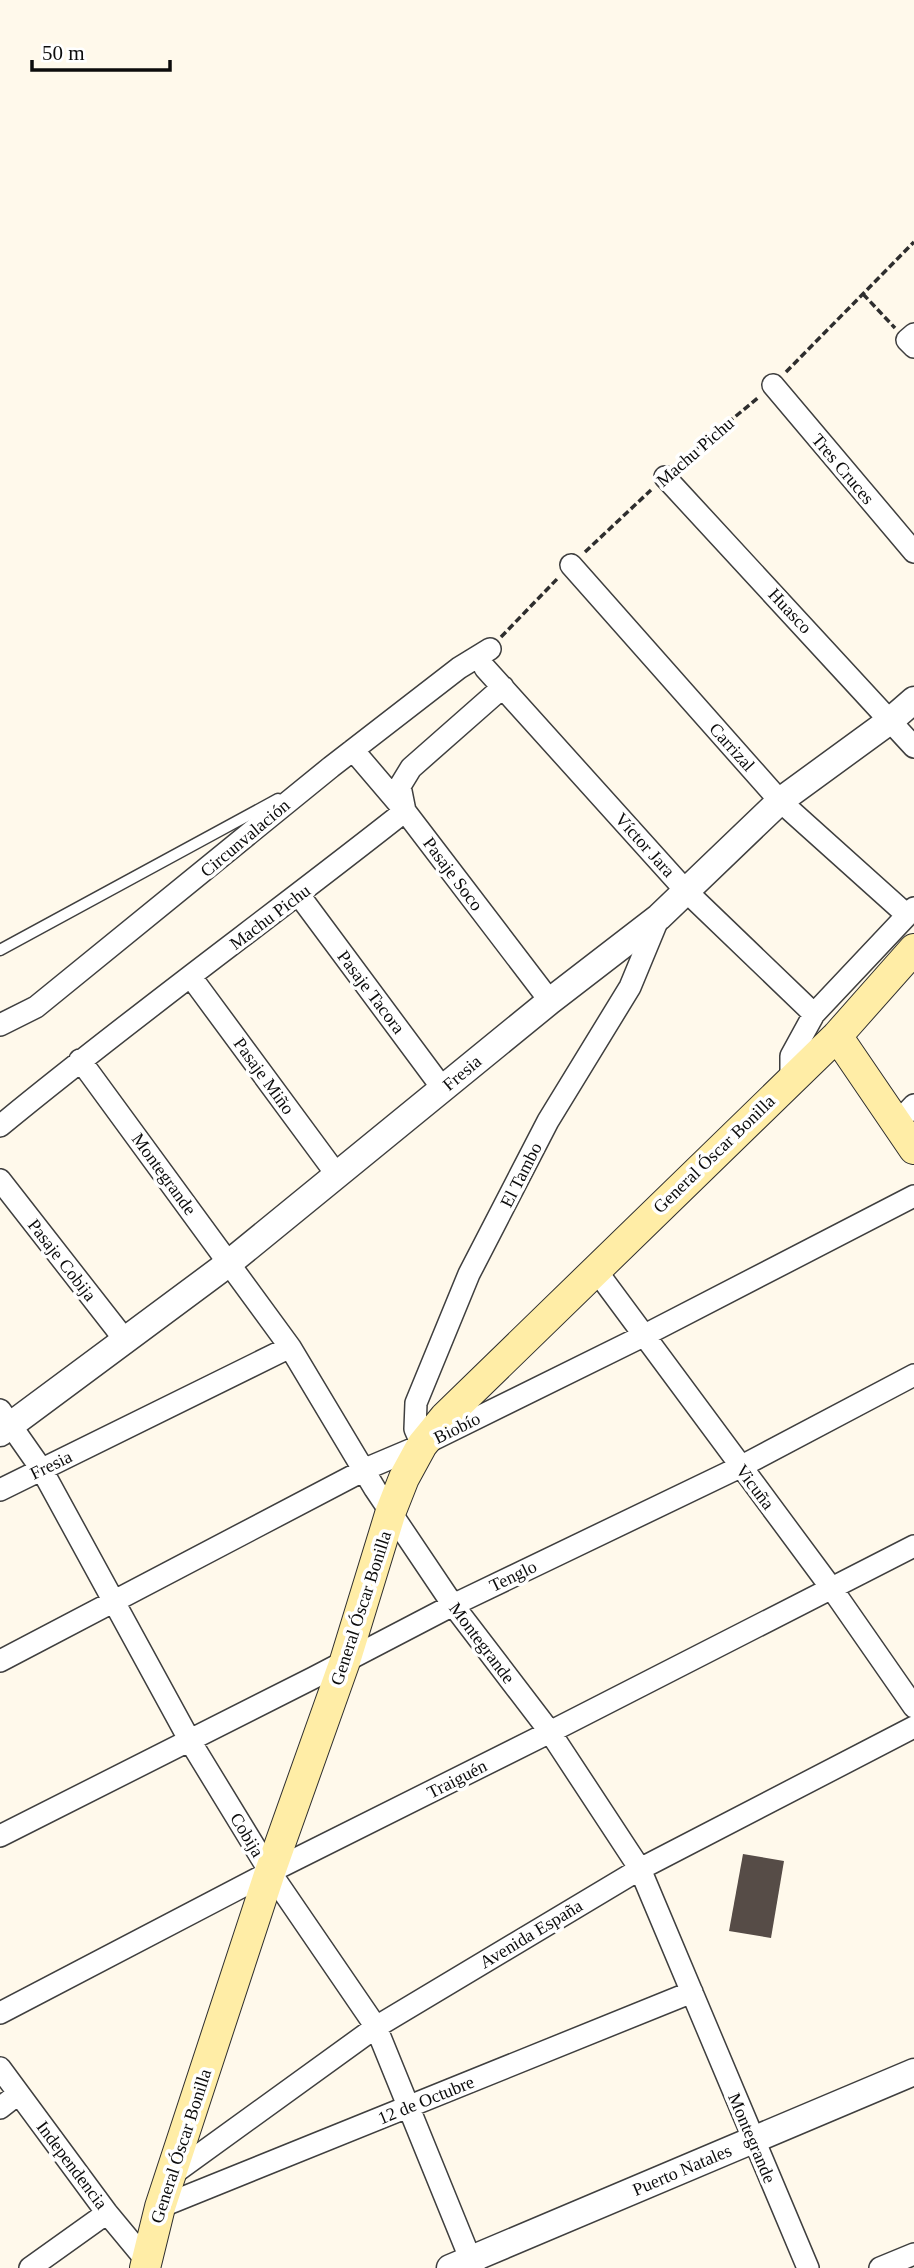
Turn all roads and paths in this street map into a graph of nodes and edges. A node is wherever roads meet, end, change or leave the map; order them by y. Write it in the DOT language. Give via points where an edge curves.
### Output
graph roads {
  1 [pos="914,242"];
  2 [pos="863,294"];
  3 [pos="912,340"];
  4 [pos="773,385"];
  5 [pos="665,477"];
  6 [pos="914,552"];
  7 [pos="571,565"];
  8 [pos="487,658"];
  9 [pos="503,687"];
  10 [pos="914,701"];
  11 [pos="891,720"];
  12 [pos="914,747"];
  13 [pos="353,750"];
  14 [pos="318,778"];
  15 [pos="780,801"];
  16 [pos="405,811"];
  17 [pos="686,891"];
  18 [pos="299,895"];
  19 [pos="911,911"];
  20 [pos="659,917"];
  21 [pos="914,948"];
  22 [pos="0,950"];
  23 [pos="191,977"];
  24 [pos="550,1001"];
  25 [pos="814,1014"];
  26 [pos="0,1025"];
  27 [pos="837,1036"];
  28 [pos="80,1060"];
  29 [pos="791,1080"];
  30 [pos="443,1089"];
  31 [pos="905,1114"];
  32 [pos="0,1126"];
  33 [pos="914,1149"];
  34 [pos="337,1175"];
  35 [pos="0,1180"];
  36 [pos="914,1196"];
  37 [pos="229,1263"];
  38 [pos="595,1269"];
  39 [pos="643,1336"];
  40 [pos="125,1340"];
  41 [pos="290,1347"];
  42 [pos="914,1375"];
  43 [pos="4,1423"];
  44 [pos="422,1445"];
  45 [pos="740,1468"];
  46 [pos="42,1470"];
  47 [pos="364,1471"];
  48 [pos="0,1490"];
  49 [pos="391,1511"];
  50 [pos="914,1546"];
  51 [pos="832,1589"];
  52 [pos="114,1602"];
  53 [pos="453,1605"];
  54 [pos="0,1661"];
  55 [pos="345,1661"];
  56 [pos="914,1707"];
  57 [pos="914,1727"];
  58 [pos="550,1732"];
  59 [pos="190,1741"];
  60 [pos="0,1836"];
  61 [pos="640,1869"];
  62 [pos="270,1872"];
  63 [pos="692,1992"];
  64 [pos="0,2013"];
  65 [pos="376,2027"];
  66 [pos="0,2068"];
  67 [pos="914,2072"];
  68 [pos="18,2094"];
  69 [pos="0,2108"];
  70 [pos="409,2108"];
  71 [pos="753,2140"];
  72 [pos="170,2176"];
  73 [pos="160,2207"];
  74 [pos="107,2213"];
  75 [pos="914,2254"];
  76 [pos="145,2264"];
  77 [pos="465,2265"];
  78 [pos="30,2268"];
  79 [pos="808,2268"];
  80 [pos="880,2268"];
  1 -- 2 [label="path, Machu Pichu"];
  2 -- 3 [label="path"];
  2 -- 4 [label="path, Machu Pichu"];
  4 -- 5 [label="path, Machu Pichu"];
  4 -- 6 [label="street, Tres Cruces"];
  5 -- 7 [label="path, Machu Pichu"];
  5 -- 11 [label="street, Huasco"];
  7 -- 8 [label="path, Machu Pichu"];
  7 -- 15 [label="street, Carrizal"];
  8 -- 9 [label="street, Víctor Jara"];
  8 -- 13 [label="street, Circunvalación" via="459,668"];
  9 -- 16 [label="street" via="411,768 400,786"];
  9 -- 17 [label="street, Víctor Jara"];
  10 -- 11 [label="street, Fresia"];
  11 -- 12 [label="street, Huasco"];
  11 -- 15 [label="street, Fresia"];
  13 -- 14 [label="street, Circunvalación"];
  13 -- 16 [label="street, Pasaje Soco"];
  14 -- 22 [label="lane"];
  14 -- 26 [label="street, Circunvalación" via="36,1007"];
  15 -- 17 [label="street, Fresia"];
  15 -- 19 [label="street, Carrizal"];
  16 -- 18 [label="street, Machu Pichu"];
  16 -- 24 [label="street, Pasaje Soco"];
  17 -- 20 [label="street, Fresia"];
  17 -- 25 [label="street, Víctor Jara"];
  18 -- 23 [label="street, Machu Pichu"];
  18 -- 30 [label="street, Pasaje Tacora"];
  19 -- 25 [label="street, General Óscar Bonilla"];
  20 -- 24 [label="street, Fresia"];
  20 -- 44 [label="street, El Tambo" via="630,987 548,1121 469,1274 416,1404 415,1429"];
  21 -- 27 [label="main road, General Óscar Bonilla"];
  23 -- 28 [label="street, Machu Pichu"];
  23 -- 34 [label="street, Pasaje Miño"];
  24 -- 30 [label="street, Fresia"];
  25 -- 29 [label="street, General Óscar Bonilla" via="791,1056"];
  27 -- 29 [label="main road, General Óscar Bonilla"];
  27 -- 31 [label="main road"];
  28 -- 32 [label="street, Machu Pichu"];
  28 -- 37 [label="street, Montegrande"];
  29 -- 38 [label="main road, General Óscar Bonilla"];
  30 -- 34 [label="street, Fresia"];
  31 -- 33 [label="main road"];
  34 -- 37 [label="street, Fresia"];
  35 -- 40 [label="street, Pasaje Cobija"];
  36 -- 39 [label="street, Biobío"];
  37 -- 40 [label="street, Fresia"];
  37 -- 41 [label="street, Montegrande"];
  38 -- 39 [label="street, Vicuña"];
  38 -- 44 [label="main road, General Óscar Bonilla"];
  39 -- 44 [label="street, Biobío"];
  39 -- 45 [label="street, Vicuña"];
  40 -- 43 [label="street, Fresia"];
  41 -- 46 [label="street, Fresia"];
  41 -- 47 [label="street, Montegrande"];
  42 -- 45 [label="street, Tenglo"];
  43 -- 46 [label="street, Cobija"];
  44 -- 47 [label="street, Biobío"];
  44 -- 49 [label="main road, General Óscar Bonilla"];
  45 -- 51 [label="street, Vicuña"];
  45 -- 53 [label="street, Tenglo"];
  46 -- 48 [label="street, Fresia"];
  46 -- 52 [label="street, Cobija"];
  47 -- 49 [label="street, Montegrande"];
  47 -- 52 [label="street, Biobío"];
  49 -- 53 [label="street, Montegrande"];
  49 -- 55 [label="main road, General Óscar Bonilla"];
  50 -- 51 [label="street, Traiguén"];
  51 -- 56 [label="street, Vicuña"];
  51 -- 58 [label="street, Traiguén"];
  52 -- 54 [label="street, Biobío"];
  52 -- 59 [label="street, Cobija"];
  53 -- 55 [label="street, Tenglo"];
  53 -- 58 [label="street, Montegrande"];
  55 -- 59 [label="street, Tenglo"];
  55 -- 62 [label="main road, General Óscar Bonilla"];
  57 -- 61 [label="street, Avenida España"];
  58 -- 61 [label="street, Montegrande"];
  58 -- 62 [label="street, Traiguén"];
  59 -- 60 [label="street, Tenglo"];
  59 -- 62 [label="street, Cobija"];
  61 -- 63 [label="street, Montegrande"];
  61 -- 65 [label="street, Avenida España"];
  62 -- 64 [label="street, Traiguén"];
  62 -- 65 [label="street, Cobija"];
  62 -- 72 [label="main road, General Óscar Bonilla"];
  63 -- 70 [label="street, 12 de Octubre"];
  63 -- 71 [label="street, Montegrande"];
  65 -- 70 [label="street, Cobija"];
  65 -- 72 [label="street, Avenida España"];
  66 -- 68 [label="street, Independencia"];
  67 -- 71 [label="street, Puerto Natales"];
  68 -- 69 [label="street"];
  68 -- 74 [label="street, Independencia"];
  70 -- 73 [label="street, 12 de Octubre"];
  70 -- 77 [label="street, Cobija"];
  71 -- 77 [label="street, Puerto Natales"];
  71 -- 79 [label="street, Montegrande"];
  72 -- 73 [label="main road, General Óscar Bonilla"];
  73 -- 76 [label="main road, General Óscar Bonilla"];
  74 -- 76 [label="street, Independencia"];
  74 -- 78 [label="street"];
  75 -- 80 [label="street"];
}
